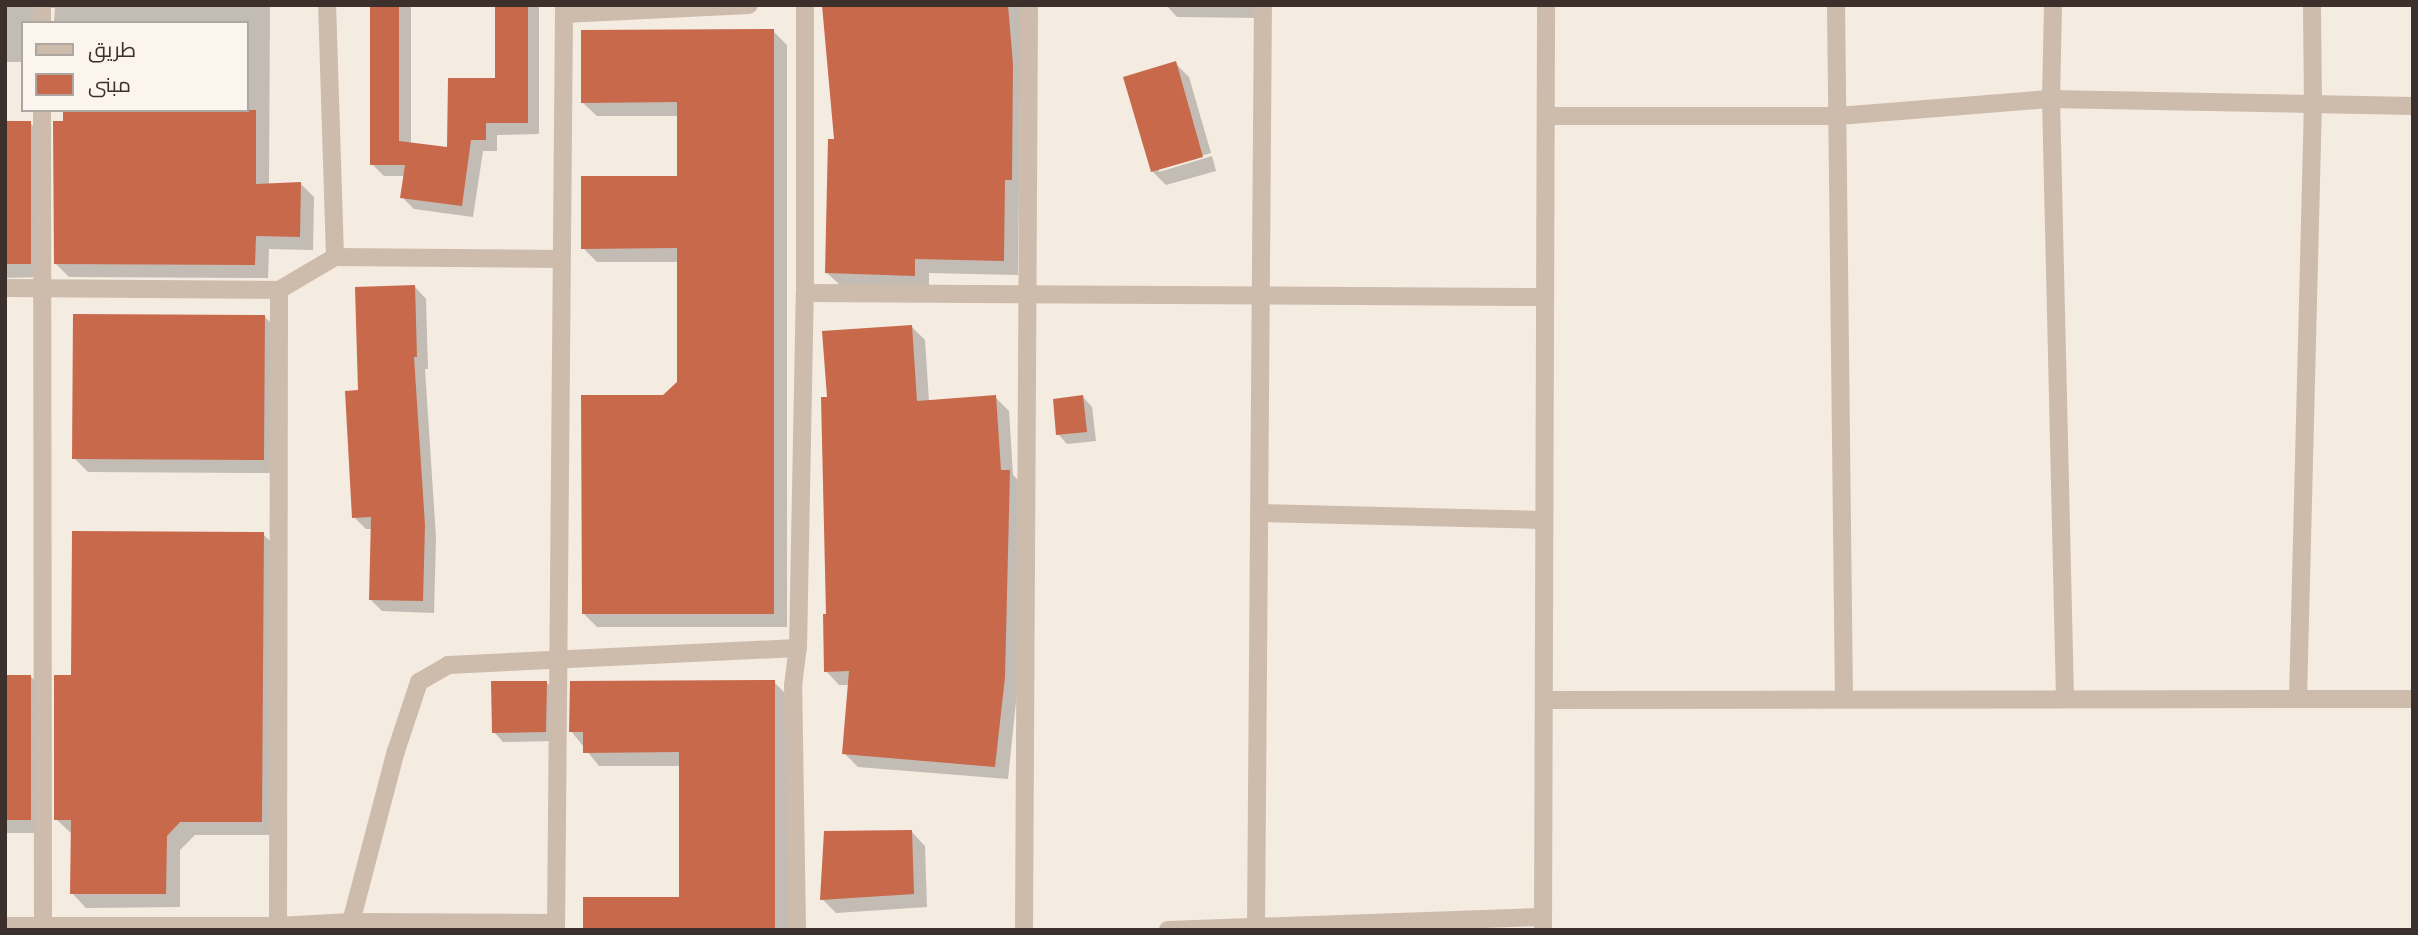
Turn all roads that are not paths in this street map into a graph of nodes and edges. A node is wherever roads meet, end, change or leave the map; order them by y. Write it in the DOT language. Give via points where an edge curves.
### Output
graph roads {
  1 [pos="327,5"];
  2 [pos="750,5"];
  3 [pos="805,5"];
  4 [pos="1029,5"];
  5 [pos="1263,5"];
  6 [pos="1546,5"];
  7 [pos="1836,5"];
  8 [pos="2053,5"];
  9 [pos="2312,5"];
  10 [pos="564,10"];
  11 [pos="2050,99"];
  12 [pos="2313,104"];
  13 [pos="2413,106"];
  14 [pos="42,112"];
  15 [pos="1546,116"];
  16 [pos="1838,116"];
  17 [pos="335,257"];
  18 [pos="561,259"];
  19 [pos="5,288"];
  20 [pos="42,288"];
  21 [pos="278,290"];
  22 [pos="805,293"];
  23 [pos="1027,294"];
  24 [pos="1261,296"];
  25 [pos="1545,297"];
  26 [pos="1259,513"];
  27 [pos="1544,520"];
  28 [pos="798,648"];
  29 [pos="558,657"];
  30 [pos="1844,699"];
  31 [pos="2065,699"];
  32 [pos="2298,699"];
  33 [pos="2413,699"];
  34 [pos="1544,700"];
  35 [pos="351,922"];
  36 [pos="1543,923"];
  37 [pos="5,926"];
  38 [pos="556,927"];
  39 [pos="43,928"];
  40 [pos="278,928"];
  41 [pos="1256,928"];
  42 [pos="797,930"];
  43 [pos="1024,930"];
  44 [pos="1168,930"];
  1 -- 17 [label="street"];
  2 -- 10 [label="street"];
  3 -- 22 [label="street"];
  4 -- 23 [label="street"];
  5 -- 24 [label="street"];
  6 -- 15 [label="street"];
  7 -- 16 [label="street"];
  8 -- 11 [label="street"];
  9 -- 12 [label="street"];
  10 -- 18 [label="street"];
  11 -- 12 [label="street"];
  11 -- 16 [label="street"];
  11 -- 31 [label="street"];
  12 -- 13 [label="street"];
  12 -- 32 [label="street"];
  14 -- 20 [label="street"];
  15 -- 16 [label="street"];
  15 -- 25 [label="street"];
  16 -- 30 [label="street"];
  17 -- 18 [label="street"];
  17 -- 21 [label="street"];
  18 -- 29 [label="street"];
  19 -- 20 [label="street"];
  20 -- 21 [label="street"];
  20 -- 39 [label="street"];
  21 -- 40 [label="street"];
  22 -- 23 [label="street"];
  22 -- 28 [label="street"];
  23 -- 24 [label="street"];
  23 -- 43 [label="street"];
  24 -- 25 [label="street"];
  24 -- 26 [label="street"];
  25 -- 27 [label="street"];
  26 -- 27 [label="street"];
  26 -- 41 [label="street"];
  27 -- 34 [label="street"];
  28 -- 29 [label="street"];
  28 -- 42 [label="street" via="793,686"];
  29 -- 35 [label="street" via="448,665 419,682"];
  29 -- 38 [label="street"];
  30 -- 31 [label="street"];
  30 -- 34 [label="street"];
  31 -- 32 [label="street"];
  32 -- 33 [label="street"];
  34 -- 36 [label="street"];
  35 -- 38 [label="street"];
  35 -- 40 [label="street"];
  36 -- 41 [label="street"];
  37 -- 39 [label="street"];
  39 -- 40 [label="street"];
  41 -- 44 [label="street"];
}
